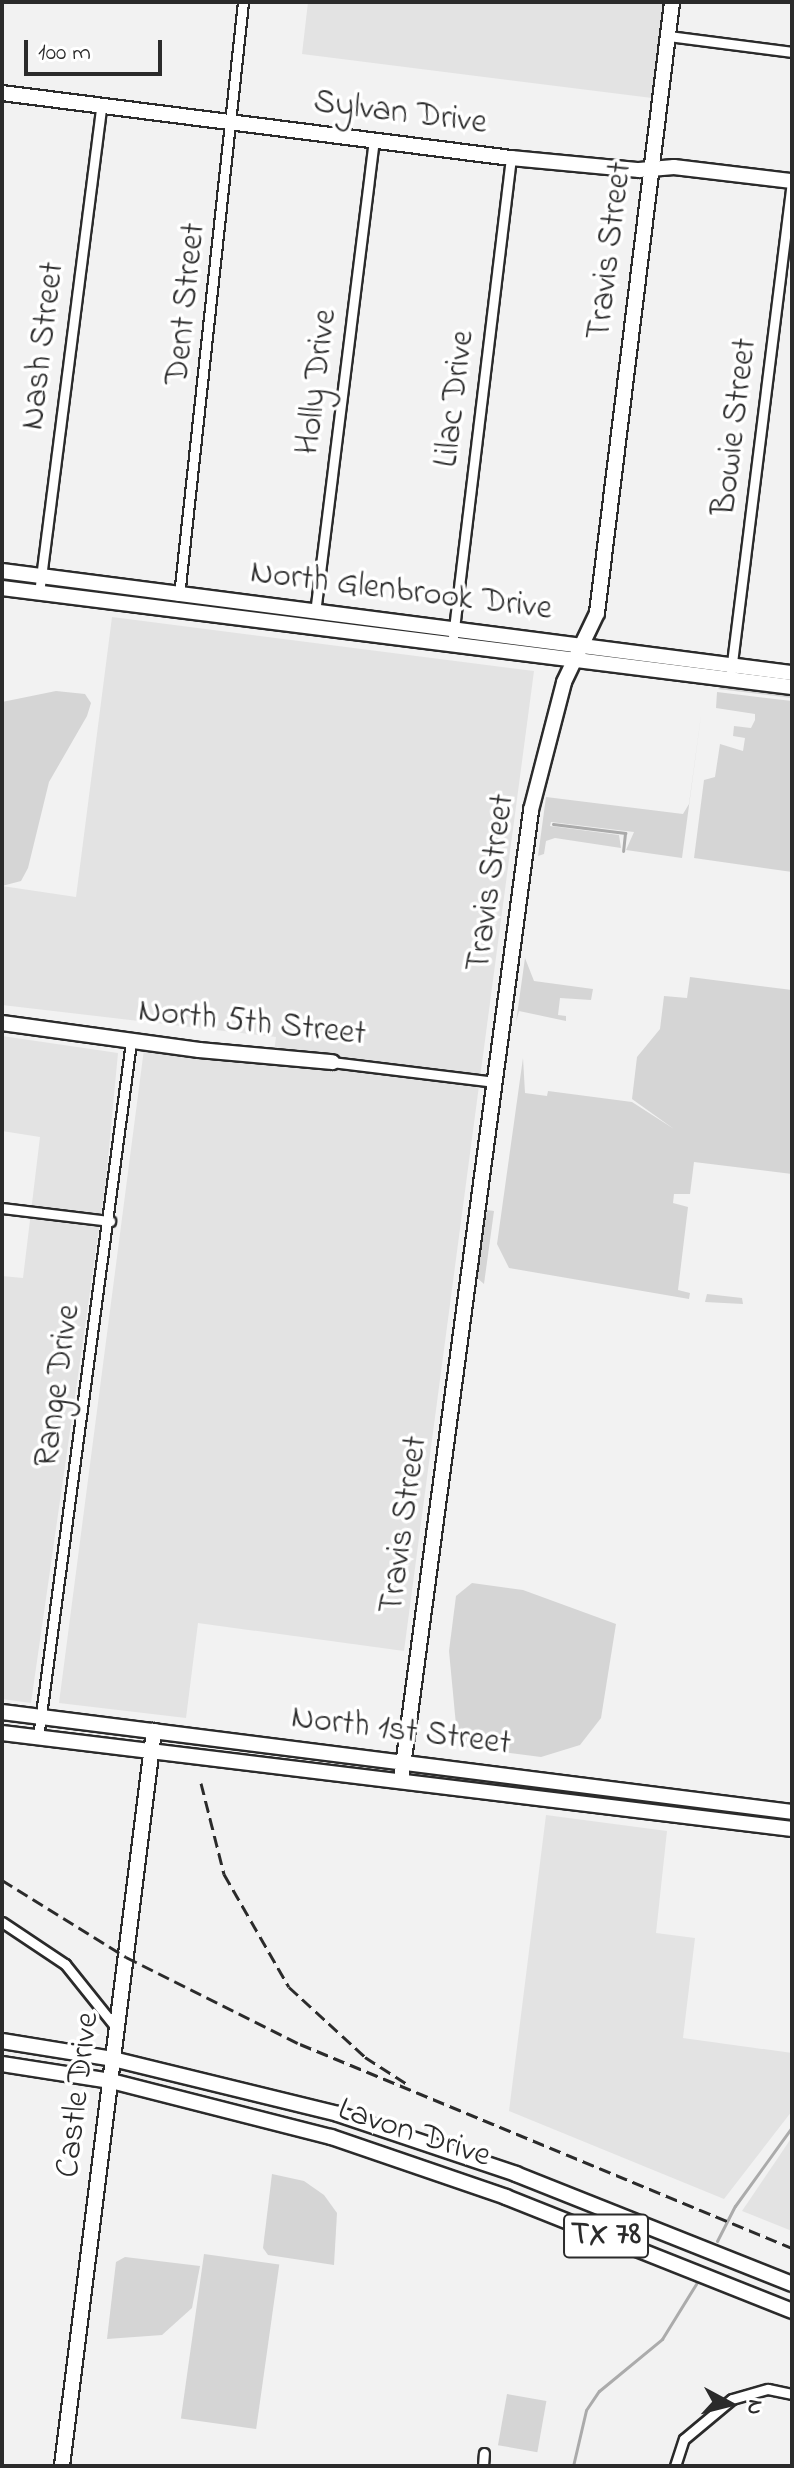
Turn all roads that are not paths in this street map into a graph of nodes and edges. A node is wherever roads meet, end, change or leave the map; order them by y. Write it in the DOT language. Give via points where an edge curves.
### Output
graph roads {
  1 [pos="243,2"];
  2 [pos="672,2"];
  3 [pos="669,36"];
  4 [pos="792,52"];
  5 [pos="2,93"];
  6 [pos="101,106"];
  7 [pos="232,123"];
  8 [pos="374,141"];
  9 [pos="511,158"];
  10 [pos="652,168"];
  11 [pos="792,181"];
  12 [pos="2,571"];
  13 [pos="42,576"];
  14 [pos="2,588"];
  15 [pos="39,593"];
  16 [pos="179,595"];
  17 [pos="177,612"];
  18 [pos="315,613"];
  19 [pos="314,629"];
  20 [pos="454,629"];
  21 [pos="452,645"];
  22 [pos="584,645"];
  23 [pos="575,658"];
  24 [pos="731,671"];
  25 [pos="792,673"];
  26 [pos="792,687"];
  27 [pos="2,1023"];
  28 [pos="131,1042"];
  29 [pos="332,1062"];
  30 [pos="495,1082"];
  31 [pos="2,1208"];
  32 [pos="110,1221"];
  33 [pos="2,1712"];
  34 [pos="41,1717"];
  35 [pos="154,1731"];
  36 [pos="2,1733"];
  37 [pos="38,1737"];
  38 [pos="151,1752"];
  39 [pos="371,1759"];
  40 [pos="404,1763"];
  41 [pos="368,1777"];
  42 [pos="534,1777"];
  43 [pos="401,1781"];
  44 [pos="531,1797"];
  45 [pos="792,1812"];
  46 [pos="792,1829"];
  47 [pos="2,1922"];
  48 [pos="117,2029"];
  49 [pos="2,2041"];
  50 [pos="113,2059"];
  51 [pos="2,2064"];
  52 [pos="111,2081"];
  53 [pos="369,2150"];
  54 [pos="450,2151"];
  55 [pos="540,2183"];
  56 [pos="534,2208"];
  57 [pos="792,2284"];
  58 [pos="792,2311"];
  59 [pos="792,2394"];
  60 [pos="484,2453"];
  61 [pos="62,2466"];
  62 [pos="483,2466"];
  63 [pos="675,2466"];
  1 -- 7 [label="street, Dent Street"];
  2 -- 3 [label="main road, Travis Street"];
  3 -- 4 [label="street"];
  3 -- 10 [label="main road, Travis Street"];
  5 -- 6 [label="main road, Sylvan Drive"];
  6 -- 7 [label="main road, Sylvan Drive"];
  6 -- 13 [label="street, Nash Street"];
  7 -- 8 [label="main road, Sylvan Drive"];
  7 -- 16 [label="street, Dent Street"];
  8 -- 9 [label="main road, Sylvan Drive"];
  8 -- 18 [label="street, Holly Drive"];
  9 -- 10 [label="main road, Sylvan Drive"];
  9 -- 20 [label="street, Lilac Drive"];
  10 -- 11 [label="main road, Sylvan Drive"];
  10 -- 22 [label="main road, Travis Street" via="597,613"];
  11 -- 24 [label="street, Bowie Street"];
  12 -- 13 [label="main road, North Glenbrook Drive"];
  13 -- 15 [label="street, Nash Street"];
  13 -- 16 [label="main road, North Glenbrook Drive"];
  14 -- 15 [label="main road, North Glenbrook Drive"];
  15 -- 17 [label="main road, North Glenbrook Drive"];
  16 -- 17 [label="street, Dent Street"];
  16 -- 18 [label="main road, North Glenbrook Drive"];
  17 -- 19 [label="main road, North Glenbrook Drive"];
  18 -- 19 [label="street, Holly Drive"];
  18 -- 20 [label="main road, North Glenbrook Drive"];
  19 -- 21 [label="main road, North Glenbrook Drive"];
  20 -- 21 [label="street, Lilac Drive"];
  20 -- 22 [label="main road, North Glenbrook Drive"];
  21 -- 23 [label="main road, North Glenbrook Drive"];
  22 -- 23 [label="main road, Travis Street"];
  22 -- 24 [label="main road, North Glenbrook Drive"];
  23 -- 24 [label="main road, North Glenbrook Drive"];
  23 -- 30 [label="main road, Travis Street" via="531,810"];
  24 -- 25 [label="main road, North Glenbrook Drive"];
  24 -- 26 [label="main road, North Glenbrook Drive"];
  27 -- 28 [label="main road, North 5th Street"];
  28 -- 29 [label="main road, North 5th Street"];
  28 -- 32 [label="street, Range Drive"];
  29 -- 30 [label="street, North 5th Street"];
  30 -- 40 [label="main road, Travis Street"];
  31 -- 32 [label="street"];
  32 -- 34 [label="street, Range Drive"];
  33 -- 34 [label="main road, North 1st Street"];
  34 -- 35 [label="main road, North 1st Street"];
  34 -- 37 [label="street, Range Drive"];
  35 -- 38 [label="main road, Castle Drive"];
  35 -- 39 [label="main road, North 1st Street"];
  36 -- 37 [label="main road, North 1st Street"];
  37 -- 38 [label="main road, North 1st Street"];
  38 -- 41 [label="main road, North 1st Street"];
  38 -- 48 [label="main road, Castle Drive"];
  39 -- 40 [label="main road, North 1st Street"];
  39 -- 41 [label="main road"];
  40 -- 42 [label="main road, North 1st Street"];
  40 -- 43 [label="main road, Travis Street"];
  41 -- 43 [label="main road, North 1st Street"];
  42 -- 44 [label="main road"];
  42 -- 45 [label="main road, North 1st Street"];
  43 -- 44 [label="main road, North 1st Street"];
  44 -- 46 [label="main road, North 1st Street"];
  47 -- 48 [label="street" via="65,1964"];
  48 -- 50 [label="main road, Castle Drive"];
  49 -- 50 [label="main road, Lavon Drive / TX 78"];
  50 -- 52 [label="main road, Castle Drive"];
  50 -- 54 [label="main road, Lavon Drive / TX 78" via="285,2100"];
  51 -- 52 [label="main road, Lavon Drive / TX 78"];
  52 -- 53 [label="main road, Lavon Drive / TX 78"];
  52 -- 61 [label="main road, Castle Drive"];
  53 -- 54 [label="main road" via="389,2140"];
  53 -- 56 [label="main road, Lavon Drive / TX 78"];
  54 -- 55 [label="main road, Lavon Drive / TX 78"];
  55 -- 56 [label="main road"];
  55 -- 57 [label="main road, Lavon Drive / TX 78"];
  56 -- 58 [label="main road, Lavon Drive / TX 78"];
  59 -- 63 [label="street" via="768,2389 732,2399 684,2439"];
  60 -- 62 [label="street"];
}
